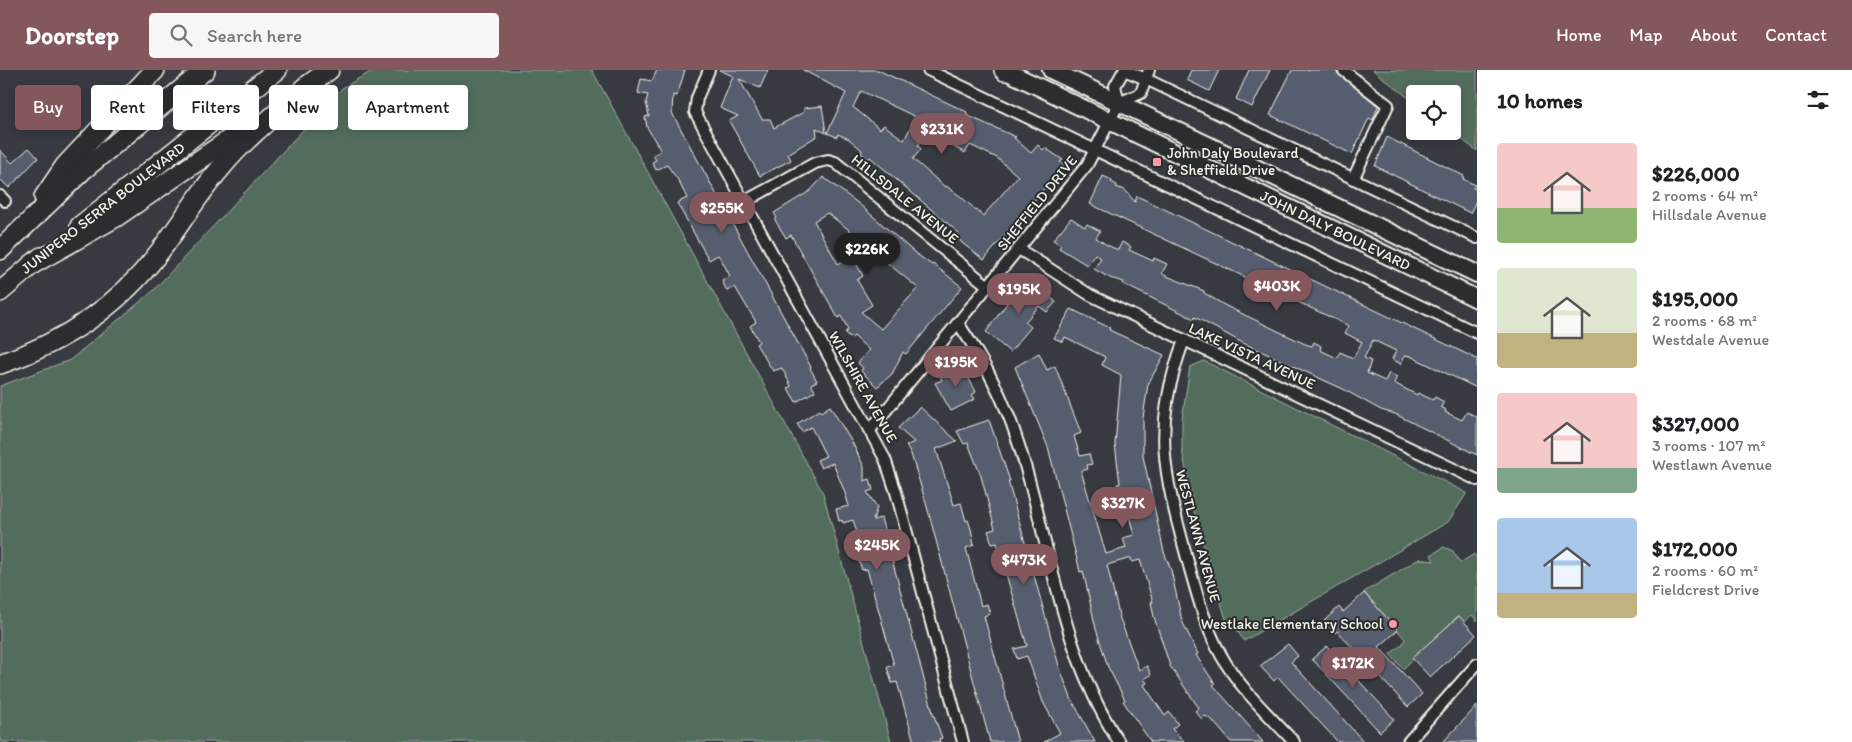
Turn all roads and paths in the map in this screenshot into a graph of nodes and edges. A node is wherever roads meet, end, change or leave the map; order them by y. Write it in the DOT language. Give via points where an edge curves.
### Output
graph roads {
  1 [pos="155,70"];
  2 [pos="205,70"];
  3 [pos="278,70"];
  4 [pos="709,70"];
  5 [pos="928,70"];
  6 [pos="1004,70"];
  7 [pos="1051,70"];
  8 [pos="1124,70"];
  9 [pos="1343,70"];
  10 [pos="1148,74"];
  11 [pos="321,76"];
  12 [pos="1120,103"];
  13 [pos="1110,121"];
  14 [pos="1096,150"];
  15 [pos="1353,179"];
  16 [pos="744,202"];
  17 [pos="30,220"];
  18 [pos="1477,238"];
  19 [pos="1019,249"];
  20 [pos="0,250"];
  21 [pos="31,265"];
  22 [pos="1477,274"];
  23 [pos="988,286"];
  24 [pos="0,292"];
  25 [pos="1477,299"];
  26 [pos="958,323"];
  27 [pos="1477,333"];
  28 [pos="1184,340"];
  29 [pos="0,364"];
  30 [pos="870,430"];
  31 [pos="1477,480"];
  32 [pos="1477,664"];
  33 [pos="964,742"];
  34 [pos="1119,742"];
  35 [pos="1294,742"];
  36 [pos="1408,742"];
  1 -- 17 [label="highway" via="66,166"];
  2 -- 17 [label="highway, JUNIPERO SERRA BOULEVARD" via="102,153"];
  3 -- 21 [label="highway, JUNIPERO SERRA BOULEVARD"];
  4 -- 16 [label="street, WILSHIRE AVENUE" via="697,98 695,112"];
  5 -- 14 [label="street"];
  6 -- 13 [label="main road, JOHN DALY BOULEVARD"];
  7 -- 12 [label="main road, JOHN DALY BOULEVARD"];
  8 -- 10 [label="street"];
  8 -- 12 [label="street" via="1115,86"];
  9 -- 15 [label="street" via="1388,105"];
  10 -- 12 [label="street" via="1141,93"];
  10 -- 15 [label="street"];
  11 -- 21 [label="highway" via="116,216"];
  11 -- 29 [label="highway" via="252,136 222,167 130,286 63,337"];
  12 -- 13 [label="street, SHEFFIELD DRIVE"];
  12 -- 22 [label="main road, JOHN DALY BOULEVARD"];
  13 -- 14 [label="street, SHEFFIELD DRIVE"];
  13 -- 25 [label="main road, JOHN DALY BOULEVARD"];
  14 -- 19 [label="street, SHEFFIELD DRIVE"];
  14 -- 27 [label="street"];
  15 -- 18 [label="street"];
  16 -- 23 [label="street, HILLSDALE AVENUE" via="815,164 828,160 835,162"];
  16 -- 30 [label="street, WILSHIRE AVENUE"];
  17 -- 20 [label="highway, JUNIPERO SERRA BOULEVARD"];
  19 -- 23 [label="street, SHEFFIELD DRIVE"];
  19 -- 28 [label="street, LAKE VISTA AVENUE" via="1090,295"];
  21 -- 24 [label="highway, JUNIPERO SERRA BOULEVARD"];
  23 -- 26 [label="street, SHEFFIELD DRIVE"];
  26 -- 30 [label="street, SHEFFIELD DRIVE"];
  26 -- 34 [label="street" via="991,376 1010,418 1073,644 1097,703"];
  28 -- 31 [label="street, LAKE VISTA AVENUE"];
  28 -- 35 [label="street, WESTLAWN AVENUE" via="1170,382 1164,420 1168,489 1196,590 1221,655 1235,677"];
  30 -- 33 [label="street, WILSHIRE AVENUE" via="885,459 896,492"];
  32 -- 36 [label="street"];
}
